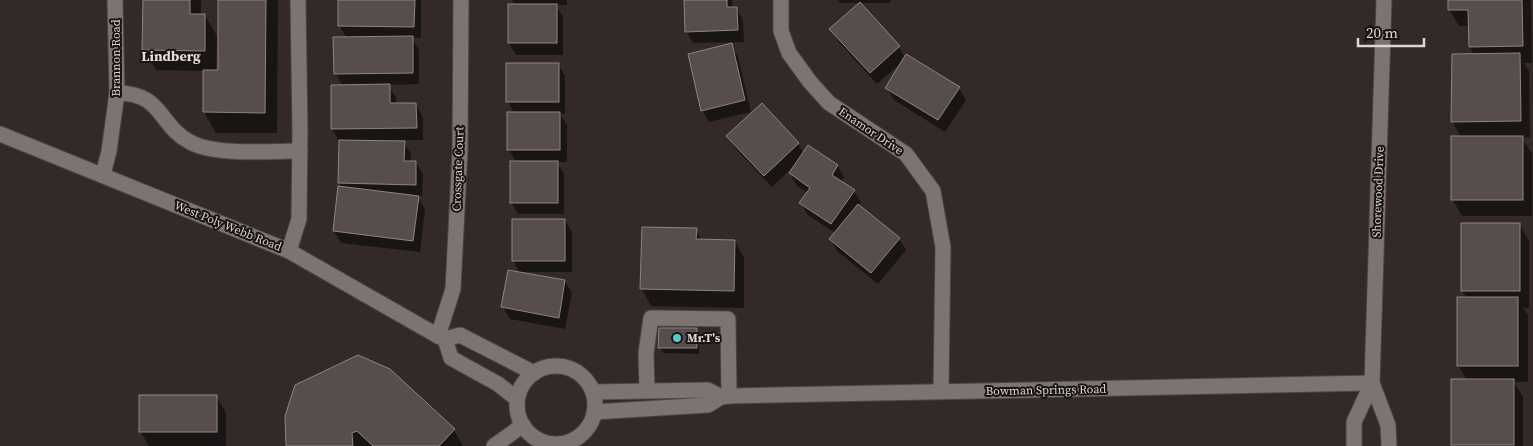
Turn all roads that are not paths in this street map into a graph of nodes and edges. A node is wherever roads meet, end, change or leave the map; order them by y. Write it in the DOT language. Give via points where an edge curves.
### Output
graph roads {
  1 [pos="115,0"];
  2 [pos="298,0"];
  3 [pos="461,0"];
  4 [pos="781,0"];
  5 [pos="1384,0"];
  6 [pos="117,93"];
  7 [pos="0,134"];
  8 [pos="300,151"];
  9 [pos="103,175"];
  10 [pos="288,251"];
  11 [pos="442,337"];
  12 [pos="534,373"];
  13 [pos="1372,383"];
  14 [pos="647,390"];
  15 [pos="941,391"];
  16 [pos="593,392"];
  17 [pos="725,397"];
  18 [pos="518,399"];
  19 [pos="594,412"];
  20 [pos="523,425"];
  21 [pos="576,442"];
  22 [pos="544,444"];
  23 [pos="494,446"];
  24 [pos="1354,446"];
  25 [pos="1389,446"];
  1 -- 6 [label="street, Brannon Road"];
  2 -- 8 [label="street"];
  3 -- 11 [label="street, Crossgate Court" via="460,151 453,289"];
  4 -- 15 [label="street, Enamor Drive" via="781,31 789,53 810,82 829,103 906,154 933,191 943,247"];
  5 -- 13 [label="street, Shorewood Drive"];
  6 -- 8 [label="street" via="131,93 146,99 156,106 177,134 191,143 229,150"];
  6 -- 9 [label="street, Brannon Road" via="110,151"];
  7 -- 9 [label="street, West Poly Webb Road"];
  8 -- 10 [label="street" via="299,219"];
  9 -- 10 [label="street, West Poly Webb Road"];
  10 -- 11 [label="street, West Poly Webb Road"];
  11 -- 12 [label="street, West Poly Webb Road" via="460,335"];
  11 -- 18 [label="street" via="451,358"];
  12 -- 16 [label="street" via="551,366 576,371"];
  12 -- 18 [label="street" via="521,388"];
  13 -- 15 [label="street, Bowman Springs Road"];
  13 -- 24 [label="street, Shorewood Drive" via="1354,422"];
  13 -- 25 [label="street, Shorewood Drive" via="1388,425"];
  14 -- 16 [label="street, Bowman Springs Road"];
  14 -- 17 [label="street, Bowman Springs Road" via="708,390"];
  14 -- 17 [label="street" via="646,353 651,318 728,319"];
  15 -- 17 [label="street, Bowman Springs Road"];
  16 -- 19 [label="street"];
  17 -- 19 [label="street, Bowman Springs Road" via="708,405"];
  18 -- 20 [label="street"];
  19 -- 21 [label="street"];
  20 -- 22 [label="street"];
  20 -- 23 [label="street"];
  21 -- 22 [label="street"];
}
